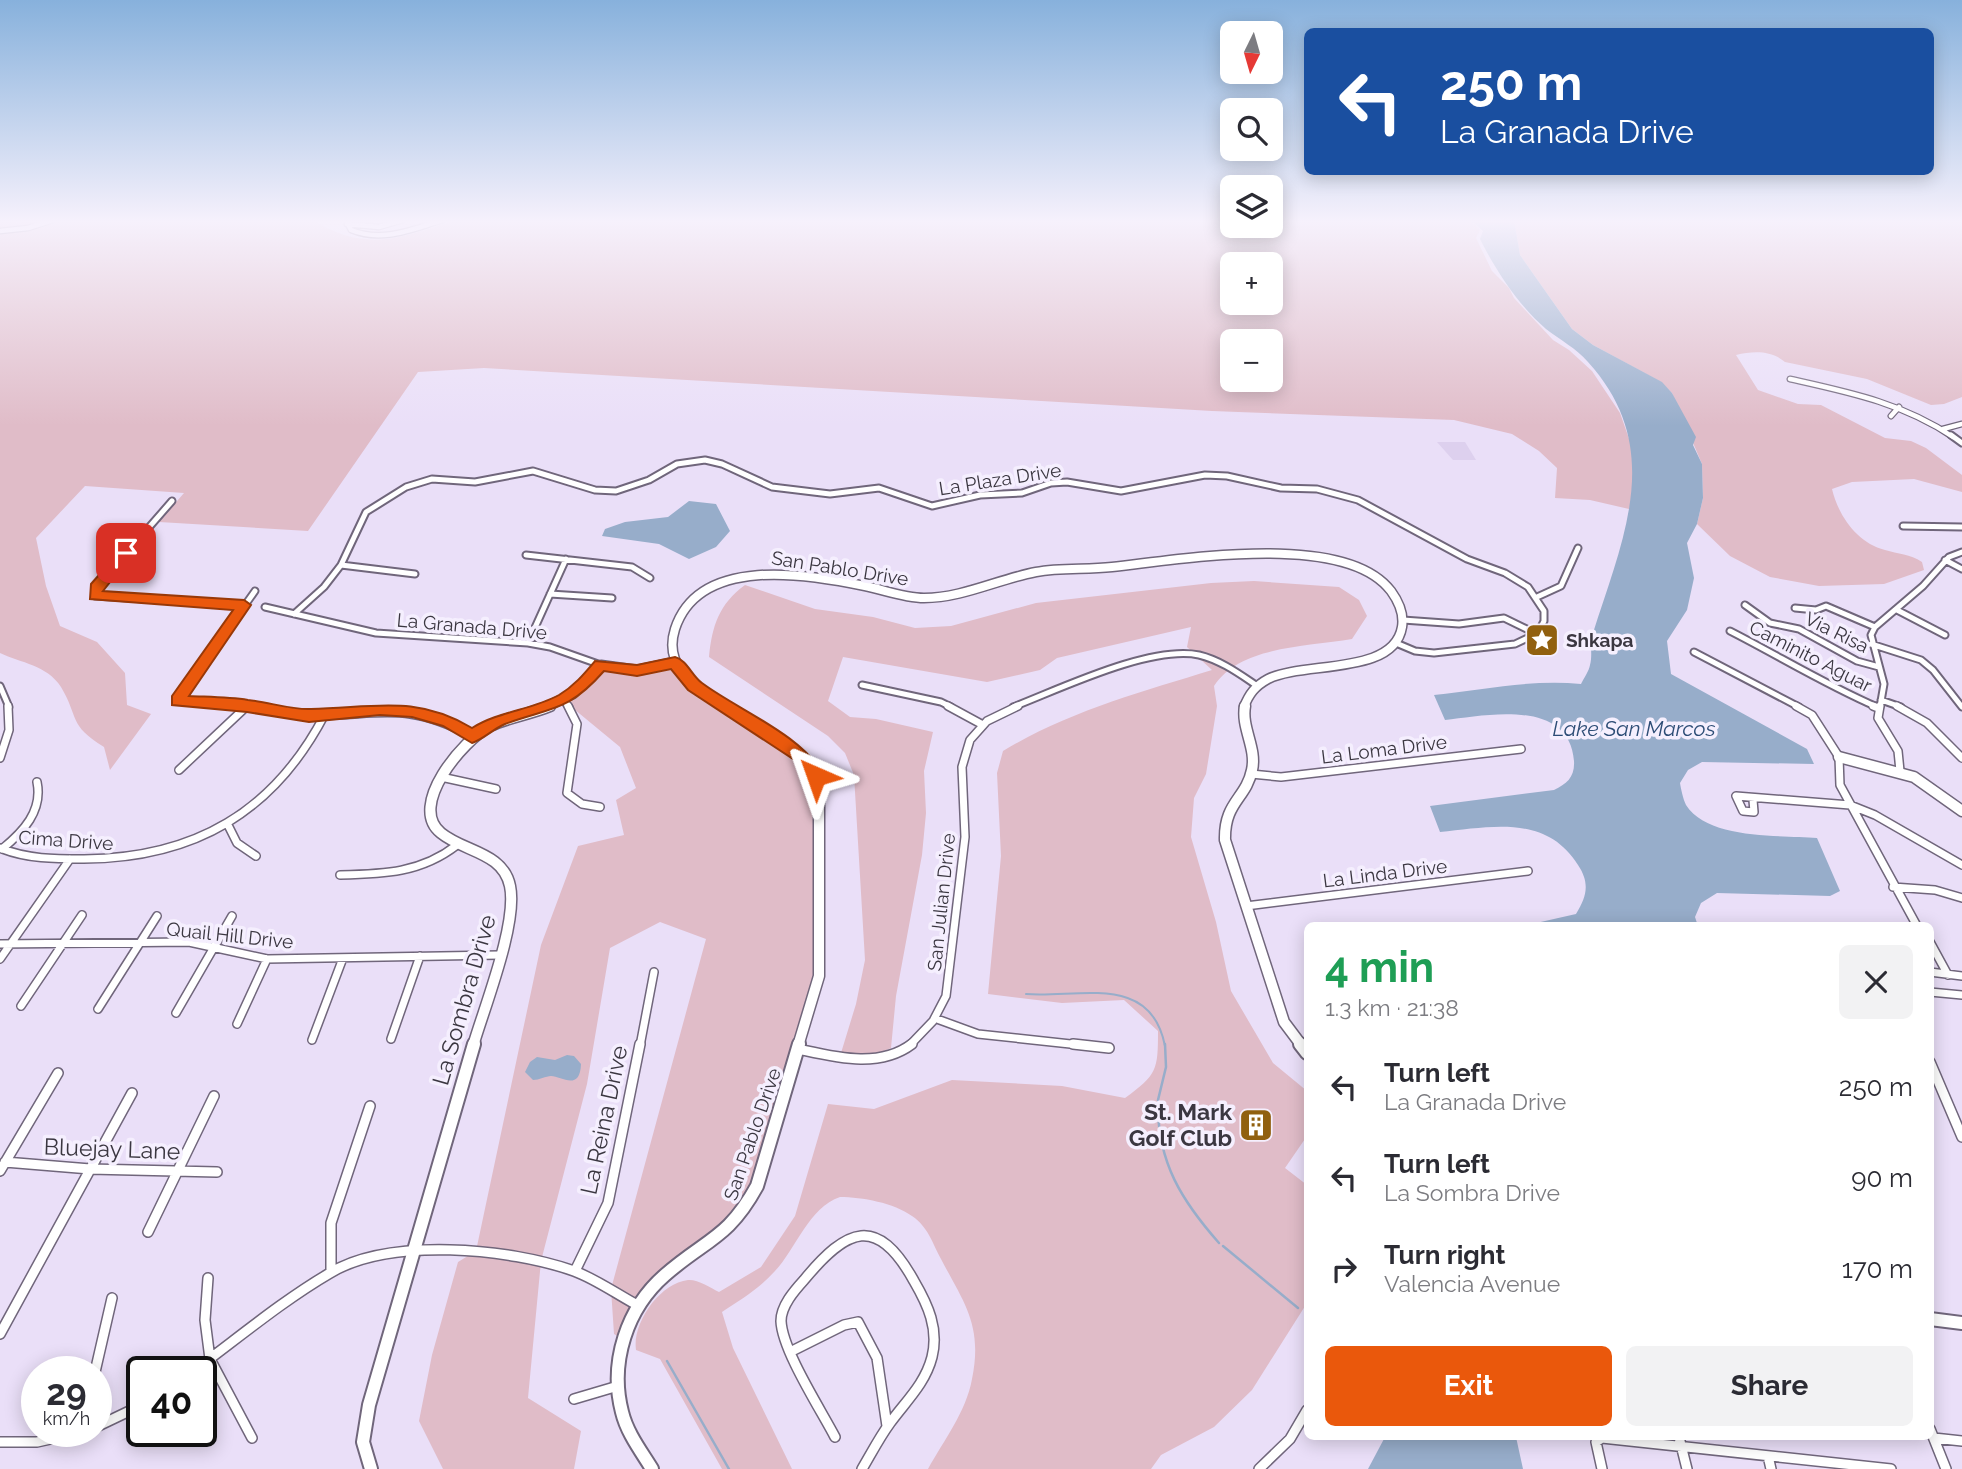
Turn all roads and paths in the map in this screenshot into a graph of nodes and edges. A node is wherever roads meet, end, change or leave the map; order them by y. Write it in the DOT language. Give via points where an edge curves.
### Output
graph roads {
  1 [pos="1790,379"];
  2 [pos="1899,407"];
  3 [pos="1891,416"];
  4 [pos="1962,424"];
  5 [pos="1943,429"];
  6 [pos="1962,443"];
  7 [pos="172,501"];
  8 [pos="1903,526"];
  9 [pos="1962,527"];
  10 [pos="1578,548"];
  11 [pos="1962,552"];
  12 [pos="526,555"];
  13 [pos="566,559"];
  14 [pos="1945,560"];
  15 [pos="341,565"];
  16 [pos="1962,569"];
  17 [pos="415,574"];
  18 [pos="650,578"];
  19 [pos="254,591"];
  20 [pos="550,594"];
  21 [pos="1537,597"];
  22 [pos="612,598"];
  23 [pos="244,605"];
  24 [pos="1745,605"];
  25 [pos="265,607"];
  26 [pos="1795,608"];
  27 [pos="1896,610"];
  28 [pos="295,614"];
  29 [pos="1403,620"];
  30 [pos="1875,627"];
  31 [pos="1730,631"];
  32 [pos="1536,634"];
  33 [pos="1945,635"];
  34 [pos="528,643"];
  35 [pos="1396,643"];
  36 [pos="1871,643"];
  37 [pos="1693,652"];
  38 [pos="675,662"];
  39 [pos="601,665"];
  40 [pos="1879,667"];
  41 [pos="862,685"];
  42 [pos="1256,685"];
  43 [pos="0,686"];
  44 [pos="563,700"];
  45 [pos="1881,700"];
  46 [pos="247,706"];
  47 [pos="1962,707"];
  48 [pos="1878,708"];
  49 [pos="325,714"];
  50 [pos="983,725"];
  51 [pos="472,736"];
  52 [pos="1521,749"];
  53 [pos="1839,757"];
  54 [pos="0,758"];
  55 [pos="1962,758"];
  56 [pos="178,770"];
  57 [pos="1900,771"];
  58 [pos="1251,774"];
  59 [pos="441,777"];
  60 [pos="37,782"];
  61 [pos="496,789"];
  62 [pos="1753,800"];
  63 [pos="1850,805"];
  64 [pos="600,807"];
  65 [pos="1962,811"];
  66 [pos="227,823"];
  67 [pos="457,845"];
  68 [pos="1,848"];
  69 [pos="256,856"];
  70 [pos="70,859"];
  71 [pos="1962,865"];
  72 [pos="1528,871"];
  73 [pos="340,875"];
  74 [pos="1893,887"];
  75 [pos="1962,898"];
  76 [pos="1246,906"];
  77 [pos="82,915"];
  78 [pos="157,916"];
  79 [pos="232,916"];
  80 [pos="1915,922"];
  81 [pos="140,943"];
  82 [pos="0,944"];
  83 [pos="10,944"];
  84 [pos="62,944"];
  85 [pos="215,946"];
  86 [pos="1934,949"];
  87 [pos="499,955"];
  88 [pos="420,956"];
  89 [pos="343,957"];
  90 [pos="0,959"];
  91 [pos="267,959"];
  92 [pos="654,972"];
  93 [pos="1934,973"];
  94 [pos="1948,975"];
  95 [pos="1962,976"];
  96 [pos="1934,992"];
  97 [pos="1962,995"];
  98 [pos="21,1006"];
  99 [pos="98,1010"];
  100 [pos="176,1013"];
  101 [pos="937,1019"];
  102 [pos="237,1024"];
  103 [pos="312,1040"];
  104 [pos="391,1040"];
  105 [pos="1109,1048"];
  106 [pos="798,1049"];
  107 [pos="1304,1049"];
  108 [pos="1934,1071"];
  109 [pos="58,1073"];
  110 [pos="132,1093"];
  111 [pos="214,1096"];
  112 [pos="370,1106"];
  113 [pos="1962,1137"];
  114 [pos="5,1162"];
  115 [pos="90,1169"];
  116 [pos="0,1171"];
  117 [pos="177,1171"];
  118 [pos="216,1172"];
  119 [pos="148,1232"];
  120 [pos="413,1252"];
  121 [pos="575,1271"];
  122 [pos="331,1272"];
  123 [pos="208,1278"];
  124 [pos="112,1298"];
  125 [pos="639,1306"];
  126 [pos="1934,1319"];
  127 [pos="1962,1322"];
  128 [pos="0,1334"];
  129 [pos="792,1351"];
  130 [pos="99,1356"];
  131 [pos="210,1356"];
  132 [pos="214,1356"];
  133 [pos="217,1372"];
  134 [pos="618,1386"];
  135 [pos="574,1399"];
  136 [pos="1304,1415"];
  137 [pos="887,1428"];
  138 [pos="1934,1434"];
  139 [pos="835,1437"];
  140 [pos="252,1438"];
  141 [pos="1934,1438"];
  142 [pos="1599,1440"];
  143 [pos="1620,1440"];
  144 [pos="1680,1440"];
  145 [pos="1962,1441"];
  146 [pos="0,1442"];
  147 [pos="21,1442"];
  148 [pos="1682,1447"];
  149 [pos="1768,1456"];
  150 [pos="1856,1467"];
  151 [pos="371,1469"];
  152 [pos="652,1469"];
  153 [pos="862,1469"];
  154 [pos="1259,1469"];
  155 [pos="1602,1469"];
  156 [pos="1687,1469"];
  157 [pos="1771,1469"];
  158 [pos="1891,1469"];
  159 [pos="1946,1469"];
  1 -- 2 [label="street" via="1853,391"];
  2 -- 3 [label="street"];
  2 -- 5 [label="street"];
  4 -- 5 [label="street"];
  5 -- 6 [label="street"];
  7 -- 23 [label="street" via="96,588 95,596"];
  8 -- 9 [label="street"];
  10 -- 21 [label="street" via="1560,590"];
  11 -- 14 [label="street"];
  12 -- 13 [label="street"];
  13 -- 18 [label="street" via="632,567"];
  13 -- 20 [label="street"];
  14 -- 16 [label="street"];
  14 -- 27 [label="street"];
  15 -- 17 [label="street"];
  15 -- 21 [label="street, La Plaza Drive" via="366,512 422,481 475,482 533,471 595,490 616,491 677,464 705,460 772,487 830,494 879,488 932,506 980,495 1022,493 1051,483 1121,491 1205,475 1317,489 1359,500 1467,559 1522,582"];
  15 -- 28 [label="street, La Plaza Drive"];
  19 -- 23 [label="street"];
  20 -- 22 [label="street"];
  20 -- 34 [label="street"];
  21 -- 32 [label="street" via="1544,621"];
  23 -- 46 [label="street" via="177,701"];
  24 -- 40 [label="street, Via Risa" via="1770,623 1799,629 1857,661"];
  25 -- 28 [label="street, La Granada Drive"];
  26 -- 30 [label="street" via="1826,606"];
  27 -- 30 [label="street"];
  27 -- 33 [label="street"];
  28 -- 34 [label="street, La Granada Drive" via="376,632"];
  29 -- 32 [label="street" via="1450,624 1504,618"];
  29 -- 35 [label="street"];
  29 -- 38 [label="street, San Pablo Drive" via="1385,584 1363,570 1326,558 1227,553 1047,570 931,598 766,572 731,579 693,601 673,632"];
  30 -- 36 [label="street"];
  31 -- 48 [label="street, Caminito Aguar"];
  32 -- 35 [label="street" via="1515,644 1434,653"];
  34 -- 39 [label="street, La Granada Drive"];
  35 -- 42 [label="street" via="1369,660 1285,671"];
  36 -- 40 [label="street"];
  36 -- 47 [label="street" via="1921,660"];
  37 -- 53 [label="street" via="1805,709"];
  38 -- 39 [label="street, La Granada Drive" via="637,670"];
  38 -- 106 [label="street, San Pablo Drive" via="693,686 805,759 816,776 819,976"];
  39 -- 44 [label="street, La Sombra Drive"];
  40 -- 45 [label="street" via="1884,684"];
  41 -- 50 [label="street" via="941,702"];
  42 -- 50 [label="street, San Julian Drive" via="1201,656 1159,656 1001,712"];
  42 -- 58 [label="street" via="1242,707"];
  43 -- 54 [label="street" via="9,699 11,715"];
  44 -- 51 [label="street, La Sombra Drive" via="497,721"];
  44 -- 64 [label="street" via="577,724 567,793 574,802"];
  45 -- 48 [label="street"];
  45 -- 55 [label="street" via="1926,719"];
  46 -- 49 [label="street"];
  46 -- 56 [label="street"];
  48 -- 57 [label="street" via="1882,726 1898,751"];
  49 -- 51 [label="street" via="412,711 448,722"];
  49 -- 66 [label="street, Cima Drive" via="295,768 257,804"];
  50 -- 101 [label="street, San Julian Drive" via="967,746 962,767 965,836 946,996"];
  51 -- 59 [label="street, La Sombra Drive"];
  52 -- 58 [label="street, La Loma Drive" via="1281,777"];
  53 -- 57 [label="street"];
  53 -- 63 [label="street" via="1838,778"];
  57 -- 65 [label="street"];
  58 -- 76 [label="street" via="1226,818 1225,839"];
  59 -- 61 [label="street"];
  59 -- 67 [label="street, La Sombra Drive" via="430,808 435,825"];
  60 -- 68 [label="street" via="37,807 27,824"];
  62 -- 63 [label="street"];
  63 -- 71 [label="street"];
  63 -- 74 [label="street"];
  66 -- 69 [label="street" via="237,843"];
  66 -- 70 [label="street, Cima Drive" via="151,854 103,861"];
  67 -- 73 [label="street" via="434,863 411,872"];
  67 -- 87 [label="street, La Sombra Drive" via="497,860 512,883 512,912"];
  68 -- 70 [label="street, Cima Drive" via="24,857"];
  70 -- 83 [label="street"];
  72 -- 76 [label="street, La Linda Drive"];
  74 -- 75 [label="street"];
  74 -- 80 [label="street"];
  76 -- 107 [label="street" via="1284,1022"];
  77 -- 84 [label="street"];
  78 -- 81 [label="street"];
  79 -- 85 [label="street"];
  81 -- 84 [label="street, Quail Hill Drive"];
  81 -- 85 [label="street, Quail Hill Drive"];
  81 -- 99 [label="street"];
  82 -- 83 [label="street, Quail Hill Drive"];
  83 -- 84 [label="street, Quail Hill Drive"];
  83 -- 90 [label="street"];
  84 -- 98 [label="street"];
  85 -- 91 [label="street, Quail Hill Drive"];
  85 -- 100 [label="street"];
  86 -- 94 [label="street"];
  87 -- 88 [label="street, Quail Hill Drive"];
  87 -- 120 [label="street, La Sombra Drive"];
  88 -- 89 [label="street, Quail Hill Drive"];
  88 -- 104 [label="street"];
  89 -- 91 [label="street, Quail Hill Drive"];
  89 -- 103 [label="street"];
  91 -- 102 [label="street"];
  92 -- 121 [label="street, La Reina Drive" via="608,1203"];
  93 -- 94 [label="street"];
  94 -- 95 [label="street"];
  96 -- 97 [label="street"];
  101 -- 105 [label="street" via="978,1034"];
  101 -- 106 [label="street, San Julian Drive" via="913,1044 880,1059 851,1060"];
  106 -- 125 [label="street, San Pablo Drive" via="757,1186 743,1214 726,1235 667,1272"];
  108 -- 113 [label="street"];
  109 -- 114 [label="street"];
  110 -- 115 [label="street"];
  111 -- 117 [label="street"];
  112 -- 122 [label="street" via="331,1223"];
  114 -- 115 [label="street, Bluejay Lane"];
  114 -- 116 [label="street"];
  115 -- 117 [label="street, Bluejay Lane"];
  115 -- 128 [label="street"];
  117 -- 118 [label="street, Bluejay Lane"];
  117 -- 119 [label="street"];
  120 -- 121 [label="street" via="502,1253"];
  120 -- 122 [label="street" via="373,1254"];
  120 -- 151 [label="street, La Sombra Drive" via="369,1405 363,1442"];
  121 -- 125 [label="street"];
  122 -- 132 [label="street"];
  123 -- 131 [label="street" via="205,1320"];
  124 -- 130 [label="street"];
  125 -- 134 [label="street, San Pablo Drive" via="619,1354"];
  126 -- 127 [label="street"];
  129 -- 137 [label="street" via="858,1322 873,1348 885,1392"];
  129 -- 137 [label="street" via="782,1326 786,1303 824,1253 851,1238 871,1236 890,1245 932,1312 934,1324 933,1353 922,1385"];
  129 -- 139 [label="street"];
  133 -- 140 [label="street"];
  134 -- 135 [label="street"];
  134 -- 152 [label="street, San Pablo Drive" via="627,1426"];
  136 -- 154 [label="street" via="1290,1440"];
  137 -- 153 [label="street"];
  138 -- 145 [label="street"];
  141 -- 159 [label="street"];
  142 -- 155 [label="street"];
  143 -- 148 [label="street"];
  144 -- 148 [label="street"];
  146 -- 147 [label="street"];
  148 -- 149 [label="street"];
  148 -- 156 [label="street"];
  149 -- 150 [label="street"];
  149 -- 157 [label="street"];
  150 -- 158 [label="street"];
}
